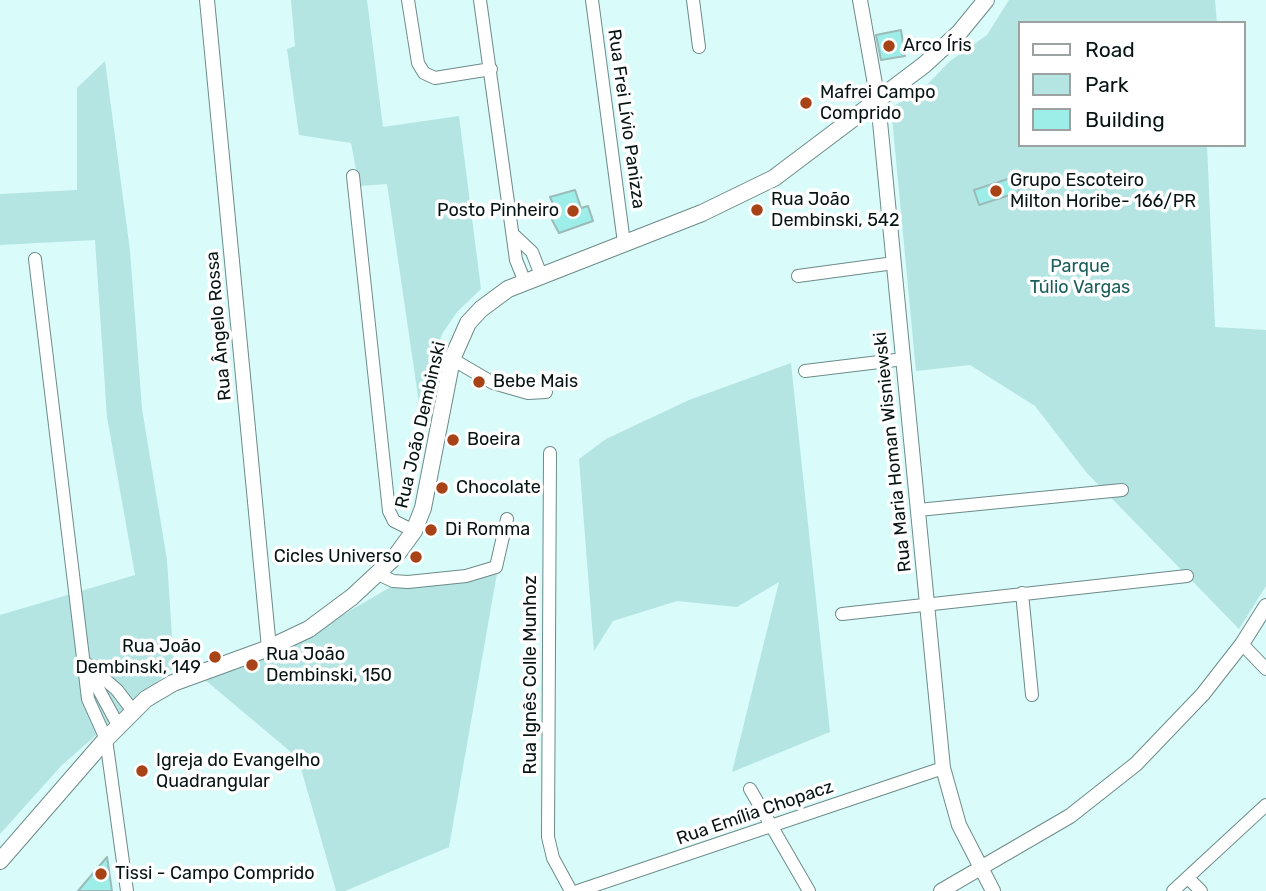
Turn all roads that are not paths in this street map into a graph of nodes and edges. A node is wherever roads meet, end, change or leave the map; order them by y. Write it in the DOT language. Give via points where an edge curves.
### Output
graph roads {
  1 [pos="207,0"];
  2 [pos="408,0"];
  3 [pos="480,0"];
  4 [pos="592,0"];
  5 [pos="693,0"];
  6 [pos="860,0"];
  7 [pos="986,0"];
  8 [pos="699,47"];
  9 [pos="491,69"];
  10 [pos="878,101"];
  11 [pos="353,176"];
  12 [pos="515,236"];
  13 [pos="624,243"];
  14 [pos="35,259"];
  15 [pos="894,263"];
  16 [pos="541,275"];
  17 [pos="798,276"];
  18 [pos="525,282"];
  19 [pos="452,359"];
  20 [pos="904,359"];
  21 [pos="805,371"];
  22 [pos="545,392"];
  23 [pos="550,453"];
  24 [pos="1122,490"];
  25 [pos="918,510"];
  26 [pos="508,519"];
  27 [pos="414,531"];
  28 [pos="378,574"];
  29 [pos="1187,576"];
  30 [pos="1022,593"];
  31 [pos="927,604"];
  32 [pos="1266,606"];
  33 [pos="842,614"];
  34 [pos="1242,644"];
  35 [pos="269,648"];
  36 [pos="84,661"];
  37 [pos="1266,669"];
  38 [pos="1032,695"];
  39 [pos="133,711"];
  40 [pos="118,726"];
  41 [pos="106,738"];
  42 [pos="943,768"];
  43 [pos="750,789"];
  44 [pos="1266,805"];
  45 [pos="772,826"];
  46 [pos="0,861"];
  47 [pos="981,869"];
  48 [pos="1188,877"];
  49 [pos="127,891"];
  50 [pos="571,891"];
  51 [pos="578,891"];
  52 [pos="809,891"];
  53 [pos="941,891"];
  54 [pos="993,891"];
  55 [pos="1173,891"];
  56 [pos="1201,891"];
  1 -- 35 [label="street, Rua Ângelo Rossa"];
  2 -- 9 [label="street" via="418,63 424,73 435,78"];
  3 -- 9 [label="street"];
  4 -- 13 [label="street, Rua Frei Lívio Panizza"];
  5 -- 8 [label="street"];
  6 -- 10 [label="street, Rua Maria Homan Wisniewski"];
  7 -- 10 [label="main road, Rua João Dembinski" via="944,48"];
  9 -- 12 [label="street"];
  10 -- 13 [label="main road, Rua João Dembinski" via="774,178"];
  10 -- 15 [label="street, Rua Maria Homan Wisniewski"];
  11 -- 27 [label="street" via="389,511 394,521"];
  12 -- 16 [label="street" via="532,252"];
  12 -- 18 [label="street" via="516,260"];
  13 -- 16 [label="main road, Rua João Dembinski"];
  14 -- 36 [label="street"];
  15 -- 17 [label="street"];
  15 -- 20 [label="street, Rua Maria Homan Wisniewski"];
  16 -- 18 [label="main road, Rua João Dembinski"];
  18 -- 19 [label="main road, Rua João Dembinski" via="481,309 468,323"];
  19 -- 22 [label="street" via="493,383 528,394"];
  19 -- 27 [label="main road, Rua João Dembinski" via="427,496"];
  20 -- 21 [label="street"];
  20 -- 25 [label="street, Rua Maria Homan Wisniewski"];
  23 -- 50 [label="street, Rua Ignês Colle Munhoz" via="548,837 553,858"];
  24 -- 25 [label="street"];
  25 -- 31 [label="street, Rua Maria Homan Wisniewski"];
  26 -- 28 [label="street" via="496,567 408,582"];
  27 -- 28 [label="main road, Rua João Dembinski"];
  28 -- 35 [label="main road, Rua João Dembinski" via="330,615"];
  29 -- 30 [label="street"];
  30 -- 31 [label="street"];
  30 -- 38 [label="street"];
  31 -- 33 [label="street"];
  31 -- 42 [label="street, Rua Maria Homan Wisniewski"];
  32 -- 34 [label="street"];
  34 -- 37 [label="street"];
  34 -- 47 [label="street" via="1183,718 1136,764 1070,816"];
  35 -- 39 [label="main road, Rua João Dembinski" via="173,683"];
  36 -- 39 [label="street"];
  36 -- 40 [label="street"];
  36 -- 41 [label="street" via="88,699"];
  39 -- 40 [label="main road, Rua João Dembinski"];
  40 -- 41 [label="main road, Rua João Dembinski"];
  41 -- 46 [label="main road, Rua João Dembinski"];
  41 -- 49 [label="street"];
  42 -- 45 [label="street, Rua Emília Chopacz"];
  42 -- 47 [label="street, Rua Maria Homan Wisniewski" via="951,805"];
  43 -- 45 [label="street"];
  44 -- 48 [label="street"];
  45 -- 51 [label="street, Rua Emília Chopacz"];
  45 -- 52 [label="street"];
  47 -- 53 [label="street"];
  47 -- 54 [label="street, Rua Maria Homan Wisniewski"];
  48 -- 55 [label="street"];
  48 -- 56 [label="street"];
}
